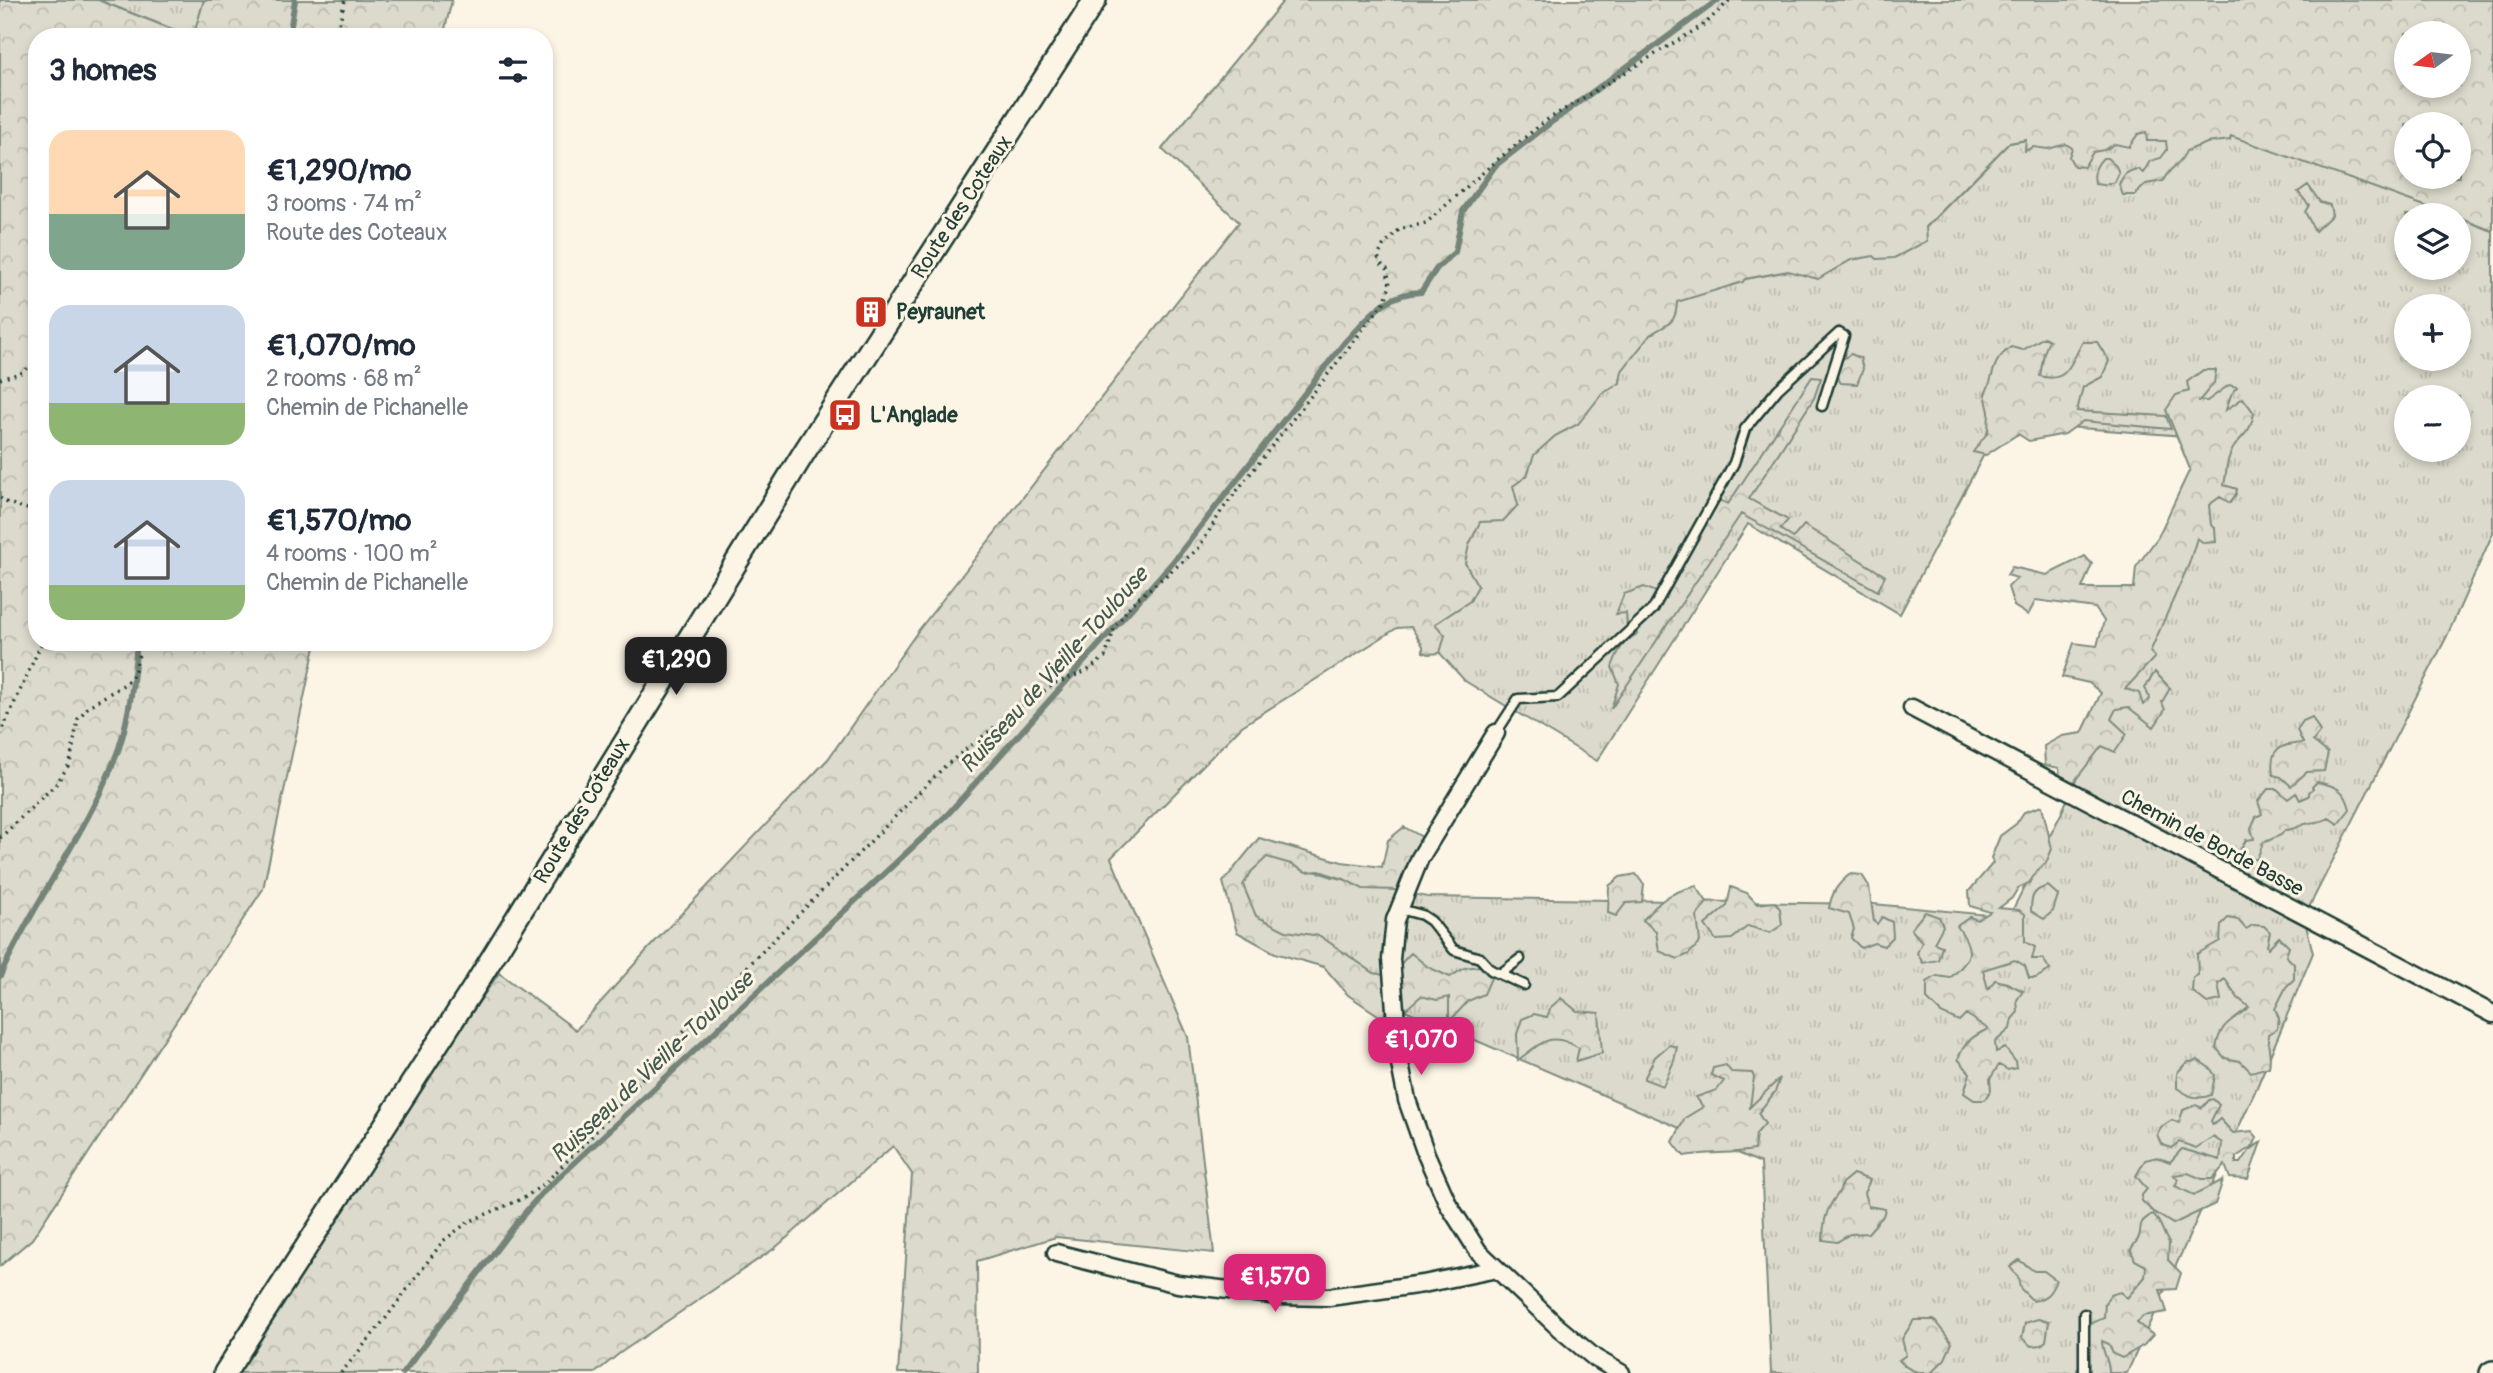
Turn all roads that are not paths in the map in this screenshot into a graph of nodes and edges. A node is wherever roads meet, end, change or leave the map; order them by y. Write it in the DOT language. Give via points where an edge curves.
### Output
graph roads {
  1 [pos="1095,0"];
  2 [pos="1822,406"];
  3 [pos="1912,708"];
  4 [pos="1496,733"];
  5 [pos="1399,909"];
  6 [pos="1520,959"];
  7 [pos="1500,974"];
  8 [pos="1524,985"];
  9 [pos="2493,1014"];
  10 [pos="1056,1253"];
  11 [pos="1497,1269"];
  12 [pos="2084,1314"];
  13 [pos="225,1373"];
  14 [pos="1621,1373"];
  15 [pos="2084,1373"];
  1 -- 13 [label="street, Route des Coteaux" via="805,451 476,984"];
  2 -- 4 [label="lane" via="1844,336 1839,333 1778,389 1745,429 1734,463 1653,609 1558,697 1518,699"];
  3 -- 9 [label="street, Chemin de Borde Basse"];
  4 -- 5 [label="street" via="1420,858"];
  5 -- 7 [label="lane" via="1422,915 1454,950 1480,958"];
  5 -- 11 [label="street" via="1391,959 1407,1100 1448,1204 1478,1251"];
  6 -- 7 [label="lane"];
  7 -- 8 [label="lane"];
  10 -- 11 [label="street" via="1178,1284 1292,1296 1329,1297"];
  11 -- 14 [label="street" via="1559,1328"];
  12 -- 15 [label="lane"];
}
